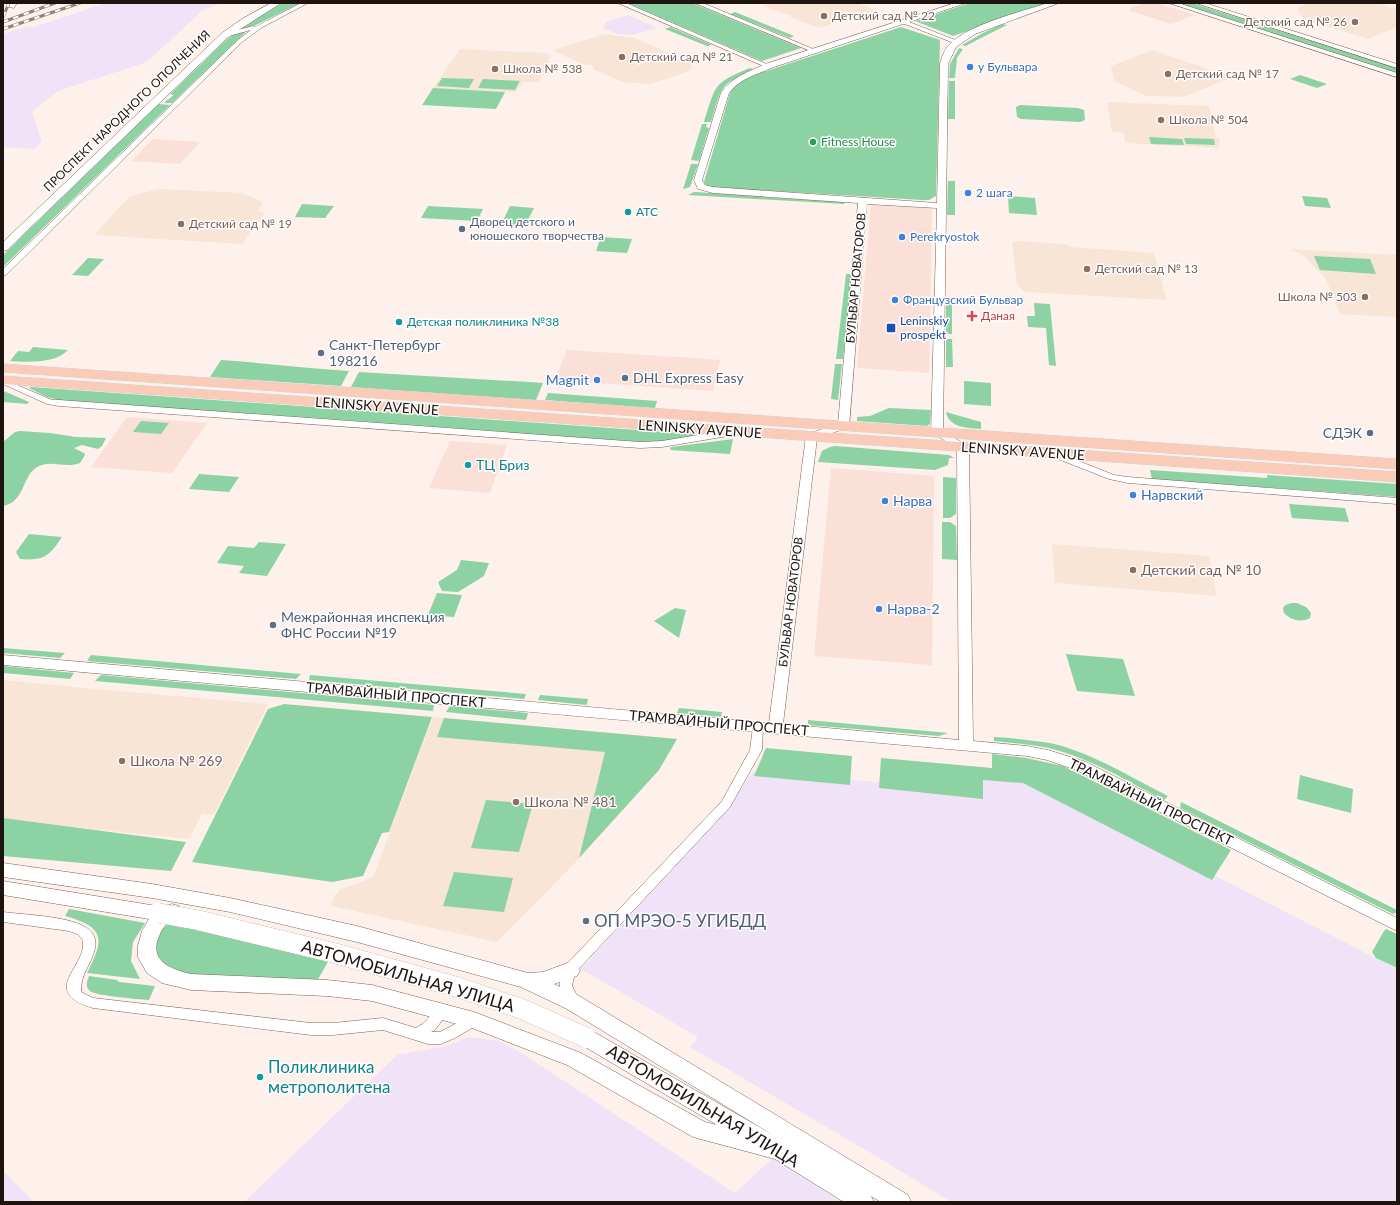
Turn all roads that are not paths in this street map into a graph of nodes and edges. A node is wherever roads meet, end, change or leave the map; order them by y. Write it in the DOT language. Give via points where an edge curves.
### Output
graph roads {
  1 [pos="270,3"];
  2 [pos="277,3"];
  3 [pos="306,3"];
  4 [pos="621,3"];
  5 [pos="698,3"];
  6 [pos="962,3"];
  7 [pos="1055,3"];
  8 [pos="1172,3"];
  9 [pos="1199,3"];
  10 [pos="904,22"];
  11 [pos="259,27"];
  12 [pos="226,35"];
  13 [pos="956,42"];
  14 [pos="815,51"];
  15 [pos="768,66"];
  16 [pos="1397,66"];
  17 [pos="1397,75"];
  18 [pos="863,201"];
  19 [pos="941,206"];
  20 [pos="3,239"];
  21 [pos="3,248"];
  22 [pos="3,273"];
  23 [pos="3,368"];
  24 [pos="3,381"];
  25 [pos="741,431"];
  26 [pos="843,432"];
  27 [pos="812,436"];
  28 [pos="937,439"];
  29 [pos="963,447"];
  30 [pos="1049,453"];
  31 [pos="1397,464"];
  32 [pos="1397,477"];
  33 [pos="1397,501"];
  34 [pos="3,660"];
  35 [pos="758,727"];
  36 [pos="775,728"];
  37 [pos="966,745"];
  38 [pos="3,870"];
  39 [pos="3,888"];
  40 [pos="230,905"];
  41 [pos="3,916"];
  42 [pos="1397,925"];
  43 [pos="570,970"];
  44 [pos="526,980"];
  45 [pos="574,1003"];
  46 [pos="441,1012"];
  47 [pos="474,1020"];
  48 [pos="418,1034"];
  49 [pos="780,1151"];
  50 [pos="864,1202"];
  51 [pos="900,1202"];
  1 -- 20 [label="main road, ПРОСПЕКТ НАРОДНОГО ОПОЛЧЕНИЯ" via="219,35"];
  2 -- 12 [label="main road, ПРОСПЕКТ НАРОДНОГО ОПОЛЧЕНИЯ"];
  3 -- 11 [label="street"];
  4 -- 15 [label="street"];
  5 -- 14 [label="street"];
  6 -- 10 [label="street, БУЛЬВАР НОВАТОРОВ"];
  7 -- 13 [label="street" via="977,31"];
  8 -- 17 [label="street"];
  9 -- 16 [label="street"];
  10 -- 13 [label="street"];
  10 -- 14 [label="street, БУЛЬВАР НОВАТОРОВ"];
  11 -- 12 [label="street"];
  11 -- 22 [label="street" via="240,41"];
  12 -- 21 [label="main road, ПРОСПЕКТ НАРОДНОГО ОПОЛЧЕНИЯ"];
  13 -- 19 [label="street" via="947,53 944,64"];
  14 -- 15 [label="street, БУЛЬВАР НОВАТОРОВ"];
  15 -- 18 [label="street, БУЛЬВАР НОВАТОРОВ" via="739,78 725,93 698,184 714,190"];
  18 -- 19 [label="street"];
  18 -- 26 [label="street, БУЛЬВАР НОВАТОРОВ"];
  19 -- 28 [label="street"];
  23 -- 26 [label="main road, LENINSKY AVENUE"];
  24 -- 25 [label="main road, LENINSKY AVENUE"];
  24 -- 25 [label="street" via="43,399 60,403 640,445 662,444"];
  25 -- 27 [label="main road, LENINSKY AVENUE"];
  26 -- 27 [label="main road, LENINSKY AVENUE"];
  26 -- 28 [label="main road, LENINSKY AVENUE"];
  27 -- 36 [label="street, БУЛЬВАР НОВАТОРОВ"];
  28 -- 29 [label="main road, LENINSKY AVENUE"];
  28 -- 31 [label="main road, LENINSKY AVENUE"];
  29 -- 30 [label="main road, LENINSKY AVENUE"];
  29 -- 37 [label="street"];
  30 -- 32 [label="main road, LENINSKY AVENUE"];
  30 -- 33 [label="street" via="1119,479"];
  34 -- 35 [label="street, ТРАМВАЙНЫЙ ПРОСПЕКТ"];
  35 -- 36 [label="street, ТРАМВАЙНЫЙ ПРОСПЕКТ"];
  35 -- 43 [label="street" via="756,750 726,804"];
  36 -- 37 [label="street, ТРАМВАЙНЫЙ ПРОСПЕКТ"];
  37 -- 42 [label="street, ТРАМВАЙНЫЙ ПРОСПЕКТ" via="1048,754 1076,764"];
  38 -- 40 [label="main road"];
  39 -- 49 [label="main road, АВТОМОБИЛЬНАЯ УЛИЦА, bridge" via="197,920 334,952 464,989 522,1009 587,1038"];
  40 -- 44 [label="main road, АВТОМОБИЛЬНАЯ УЛИЦА" via="357,934"];
  40 -- 46 [label="main road" via="183,906 159,920 151,931 147,946 148,957 154,968 169,977 192,982 327,988 372,993"];
  41 -- 48 [label="street" via="70,926 87,934 90,940 89,950 75,981 75,994 93,1003 311,1029 383,1024"];
  43 -- 44 [label="main road" via="543,980"];
  43 -- 45 [label="street" via="565,983 566,991"];
  44 -- 45 [label="main road, АВТОМОБИЛЬНАЯ УЛИЦА"];
  45 -- 51 [label="main road, АВТОМОБИЛЬНАЯ УЛИЦА"];
  46 -- 47 [label="main road"];
  46 -- 48 [label="street" via="430,1026"];
  47 -- 48 [label="street" via="441,1038 428,1038"];
  47 -- 49 [label="main road" via="574,1059 700,1130"];
  49 -- 50 [label="main road, АВТОМОБИЛЬНАЯ УЛИЦА"];
}
